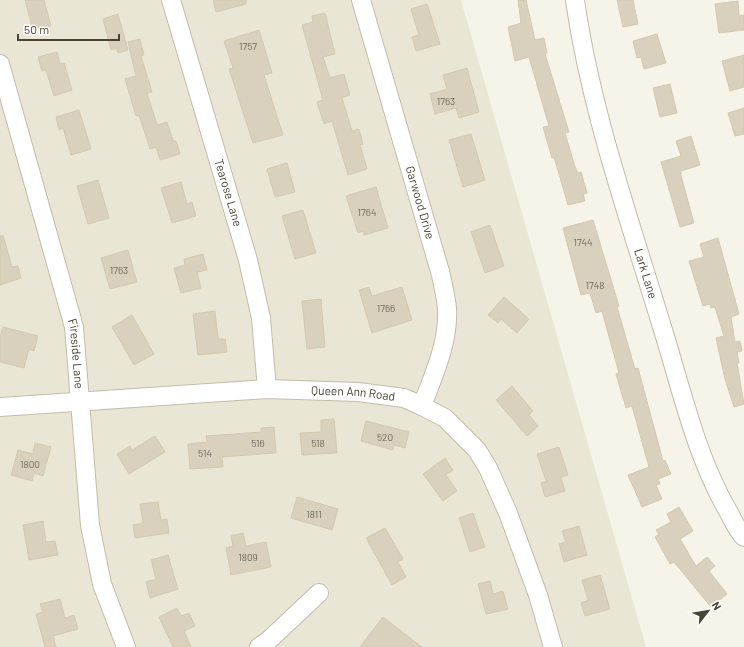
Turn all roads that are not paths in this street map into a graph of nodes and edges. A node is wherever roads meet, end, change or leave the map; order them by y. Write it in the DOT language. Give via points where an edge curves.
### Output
graph roads {
  1 [pos="171,0"];
  2 [pos="361,0"];
  3 [pos="575,0"];
  4 [pos="0,64"];
  5 [pos="267,389"];
  6 [pos="80,401"];
  7 [pos="422,406"];
  8 [pos="0,407"];
  9 [pos="744,537"];
  10 [pos="319,593"];
  11 [pos="126,647"];
  12 [pos="259,647"];
  13 [pos="553,647"];
  1 -- 5 [label="street, Tearose Lane" via="248,260 261,318"];
  2 -- 7 [label="street, Garwood Drive" via="441,275 447,308 446,336"];
  3 -- 9 [label="street, Lark Lane" via="579,32 615,172 691,422 720,498"];
  4 -- 6 [label="street, Fireside Lane" via="74,328"];
  5 -- 6 [label="street, Queen Ann Road"];
  5 -- 7 [label="street, Queen Ann Road" via="358,392 404,398"];
  6 -- 8 [label="street, Queen Ann Road"];
  6 -- 11 [label="street, Fireside Lane" via="90,525 102,584"];
  7 -- 13 [label="street, Queen Ann Road" via="445,418 476,450 488,468 536,588"];
  10 -- 12 [label="street"];
}
